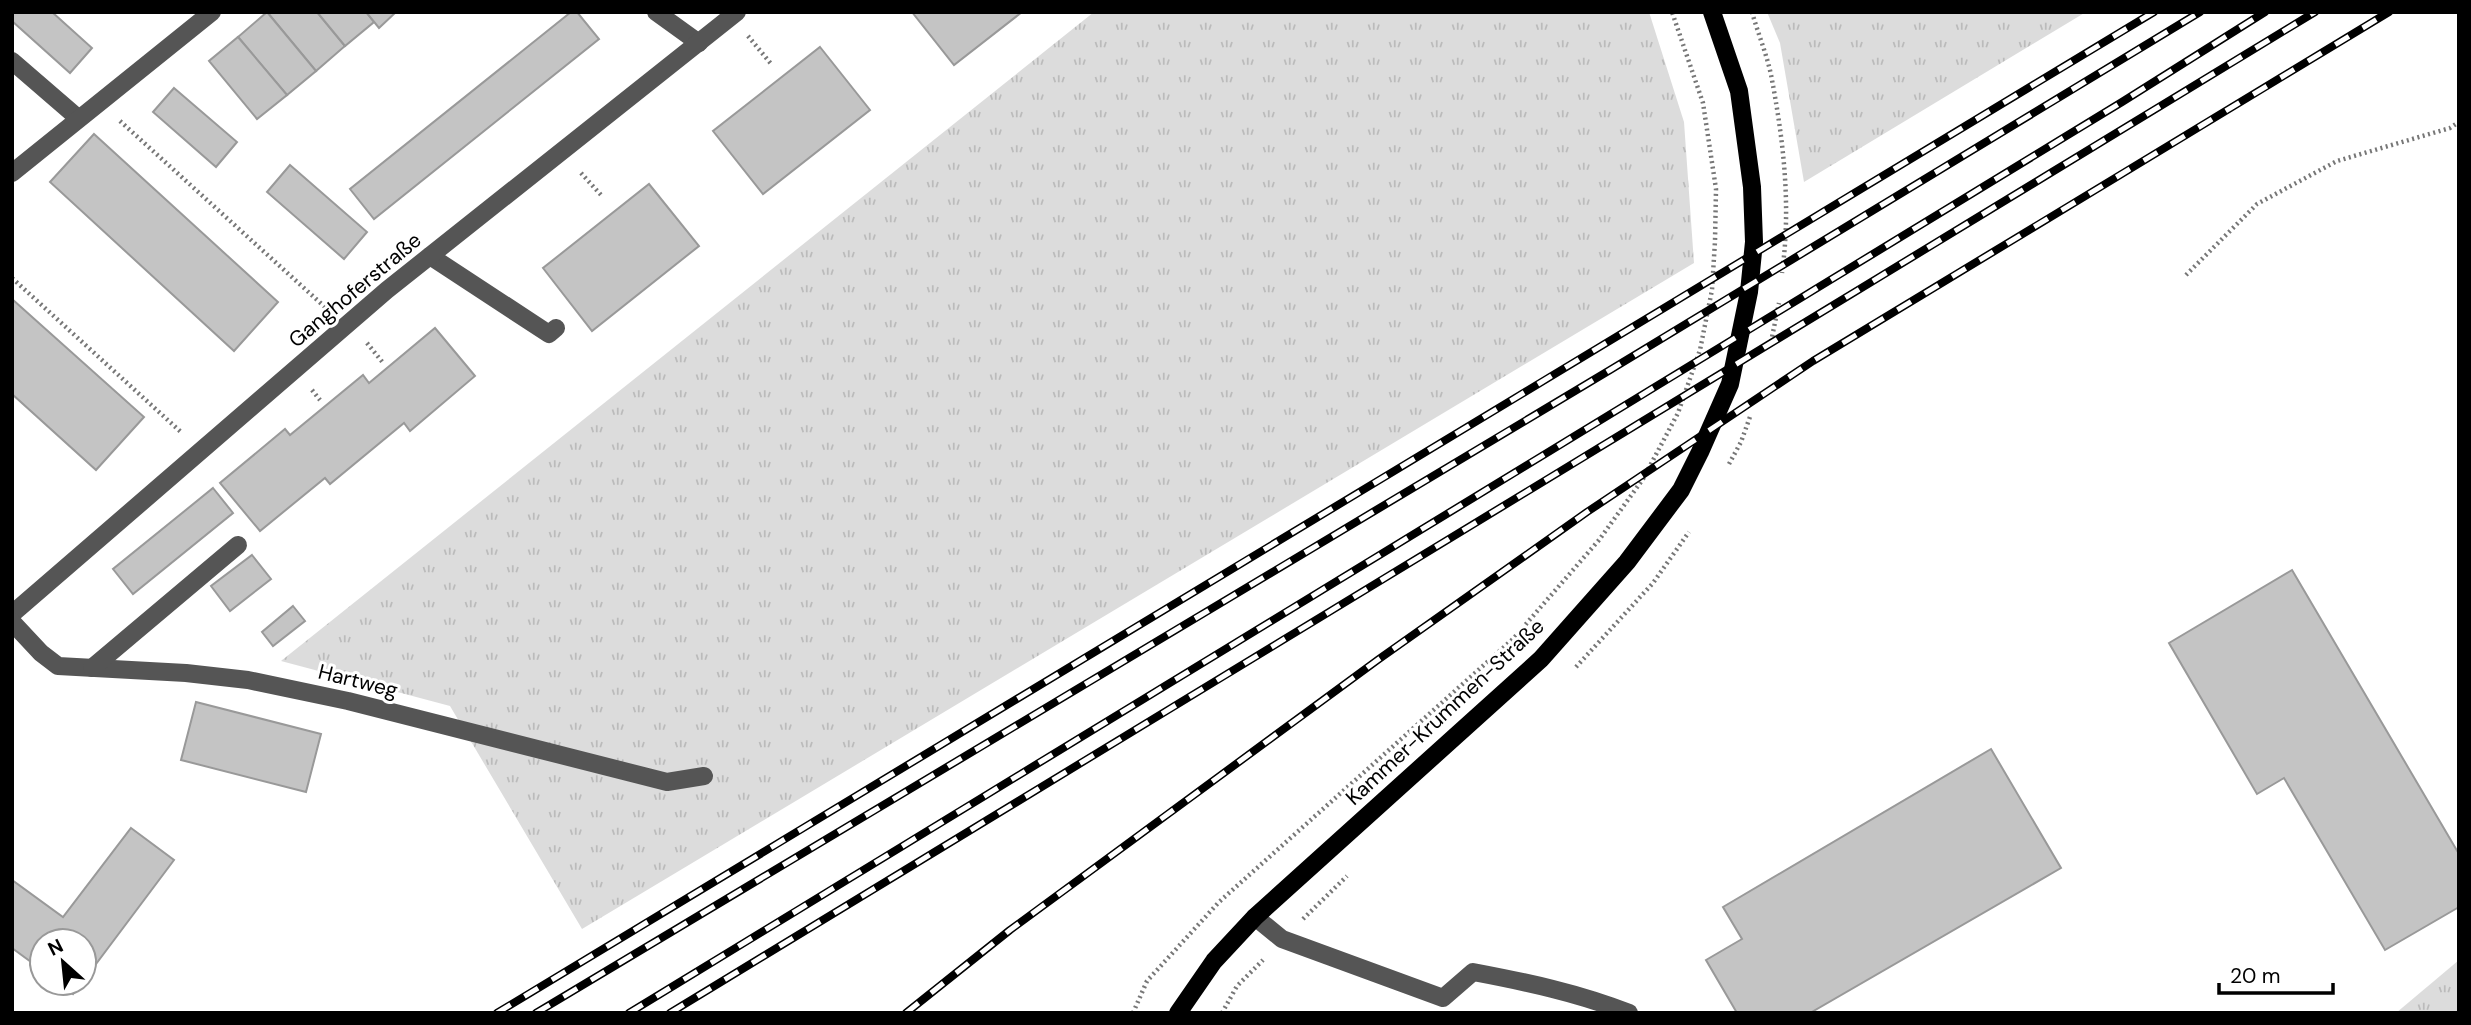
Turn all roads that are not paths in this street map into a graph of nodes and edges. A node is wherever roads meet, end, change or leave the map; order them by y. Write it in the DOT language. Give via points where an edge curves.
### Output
graph roads {
  1 [pos="212,12"];
  2 [pos="656,12"];
  3 [pos="1712,12"];
  4 [pos="735,14"];
  5 [pos="699,43"];
  6 [pos="12,61"];
  7 [pos="78,118"];
  8 [pos="12,173"];
  9 [pos="429,256"];
  10 [pos="556,328"];
  11 [pos="238,545"];
  12 [pos="12,614"];
  13 [pos="12,622"];
  14 [pos="92,668"];
  15 [pos="704,776"];
  16 [pos="1255,917"];
  17 [pos="1178,1013"];
  18 [pos="1629,1013"];
  1 -- 7 [label="street"];
  2 -- 5 [label="street"];
  3 -- 16 [label="main road, Kammer-Krummen-Straße" via="1739,91 1754,242 1730,384 1681,490 1627,562 1541,660"];
  4 -- 5 [label="street, Ganghoferstraße"];
  5 -- 9 [label="street, Ganghoferstraße"];
  6 -- 7 [label="street"];
  7 -- 8 [label="street"];
  9 -- 10 [label="street" via="549,334"];
  9 -- 12 [label="street, Ganghoferstraße"];
  11 -- 14 [label="street"];
  13 -- 14 [label="street, Hartweg" via="58,666"];
  14 -- 15 [label="street, Hartweg" via="248,680 667,782"];
  16 -- 17 [label="main road, Kammer-Krummen-Straße" via="1214,961"];
  16 -- 18 [label="street" via="1282,939 1443,998 1473,972 1542,985"];
}
